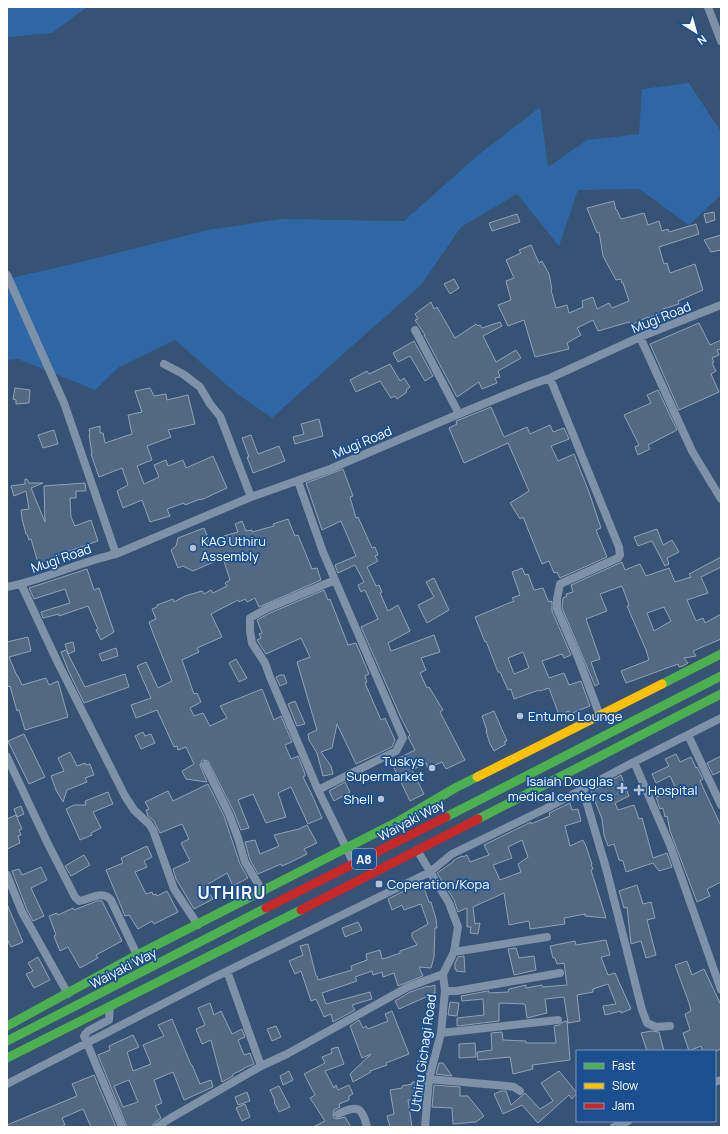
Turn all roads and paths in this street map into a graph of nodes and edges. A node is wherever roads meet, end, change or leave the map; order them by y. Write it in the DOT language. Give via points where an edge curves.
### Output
graph roads {
  1 [pos="708,7"];
  2 [pos="721,41"];
  3 [pos="7,275"];
  4 [pos="721,305"];
  5 [pos="416,330"];
  6 [pos="640,337"];
  7 [pos="164,364"];
  8 [pos="550,378"];
  9 [pos="459,414"];
  10 [pos="298,481"];
  11 [pos="251,497"];
  12 [pos="721,499"];
  13 [pos="116,554"];
  14 [pos="335,580"];
  15 [pos="21,584"];
  16 [pos="7,587"];
  17 [pos="721,654"];
  18 [pos="721,676"];
  19 [pos="721,694"];
  20 [pos="600,716"];
  21 [pos="721,718"];
  22 [pos="688,735"];
  23 [pos="7,757"];
  24 [pos="634,762"];
  25 [pos="205,765"];
  26 [pos="318,790"];
  27 [pos="583,790"];
  28 [pos="721,805"];
  29 [pos="347,848"];
  30 [pos="417,850"];
  31 [pos="354,864"];
  32 [pos="430,872"];
  33 [pos="7,876"];
  34 [pos="263,892"];
  35 [pos="198,925"];
  36 [pos="547,937"];
  37 [pos="454,952"];
  38 [pos="137,955"];
  39 [pos="227,971"];
  40 [pos="560,973"];
  41 [pos="443,974"];
  42 [pos="721,990"];
  43 [pos="445,991"];
  44 [pos="68,994"];
  45 [pos="110,1006"];
  46 [pos="558,1020"];
  47 [pos="7,1026"];
  48 [pos="670,1026"];
  49 [pos="440,1033"];
  50 [pos="7,1041"];
  51 [pos="86,1042"];
  52 [pos="7,1058"];
  53 [pos="262,1066"];
  54 [pos="429,1079"];
  55 [pos="7,1084"];
  56 [pos="520,1091"];
  57 [pos="338,1114"];
  58 [pos="626,1122"];
  59 [pos="122,1127"];
  60 [pos="157,1127"];
  61 [pos="367,1127"];
  62 [pos="425,1127"];
  63 [pos="614,1127"];
  1 -- 2 [label="street"];
  3 -- 13 [label="street" via="64,403"];
  4 -- 6 [label="street, Mugi Road"];
  5 -- 9 [label="street"];
  6 -- 8 [label="street, Mugi Road"];
  6 -- 12 [label="street" via="692,451"];
  7 -- 11 [label="street" via="200,387 220,416"];
  8 -- 9 [label="street, Mugi Road"];
  8 -- 20 [label="street" via="619,546 618,558 560,584 557,599 557,609"];
  9 -- 10 [label="street, Mugi Road"];
  10 -- 11 [label="street, Mugi Road"];
  10 -- 14 [label="street"];
  11 -- 13 [label="street, Mugi Road"];
  13 -- 15 [label="street, Mugi Road" via="93,559"];
  14 -- 26 [label="street" via="403,738 396,751"];
  14 -- 26 [label="street" via="250,618 252,643 265,663"];
  15 -- 16 [label="street, Mugi Road"];
  15 -- 35 [label="street" via="125,796 153,830 174,890"];
  17 -- 20 [label="main road"];
  18 -- 31 [label="main road, Waiyaki Way / A8"];
  19 -- 30 [label="main road, A8"];
  20 -- 29 [label="main road" via="454,788"];
  21 -- 22 [label="street"];
  22 -- 24 [label="street"];
  22 -- 28 [label="street"];
  23 -- 38 [label="street" via="75,897 78,901 101,894 107,896"];
  24 -- 27 [label="street"];
  24 -- 42 [label="street" via="670,845"];
  25 -- 34 [label="street" via="229,814 245,862"];
  26 -- 29 [label="street"];
  27 -- 32 [label="street" via="452,854"];
  27 -- 48 [label="street" via="606,868 642,1010 647,1023 656,1027"];
  29 -- 31 [label="street"];
  29 -- 34 [label="main road"];
  30 -- 32 [label="street"];
  30 -- 45 [label="main road, A8"];
  31 -- 50 [label="main road, Waiyaki Way / A8"];
  32 -- 37 [label="street" via="449,903 458,927"];
  32 -- 39 [label="street"];
  33 -- 44 [label="street" via="22,912"];
  34 -- 35 [label="main road"];
  35 -- 38 [label="main road"];
  36 -- 37 [label="street"];
  37 -- 41 [label="street"];
  38 -- 44 [label="main road"];
  39 -- 51 [label="street"];
  39 -- 53 [label="street"];
  40 -- 43 [label="street"];
  41 -- 43 [label="street, Uthiru Gichagi Road"];
  41 -- 53 [label="street" via="408,987"];
  43 -- 49 [label="street, Uthiru Gichagi Road"];
  44 -- 47 [label="main road"];
  45 -- 51 [label="street" via="109,1020 85,1033"];
  45 -- 52 [label="main road, A8"];
  46 -- 49 [label="street"];
  49 -- 54 [label="street, Uthiru Gichagi Road"];
  51 -- 55 [label="street"];
  51 -- 59 [label="street"];
  53 -- 60 [label="street"];
  54 -- 56 [label="street" via="507,1086"];
  54 -- 62 [label="street, Uthiru Gichagi Road"];
  57 -- 61 [label="street" via="355,1108 365,1118"];
  58 -- 63 [label="street"];
}
